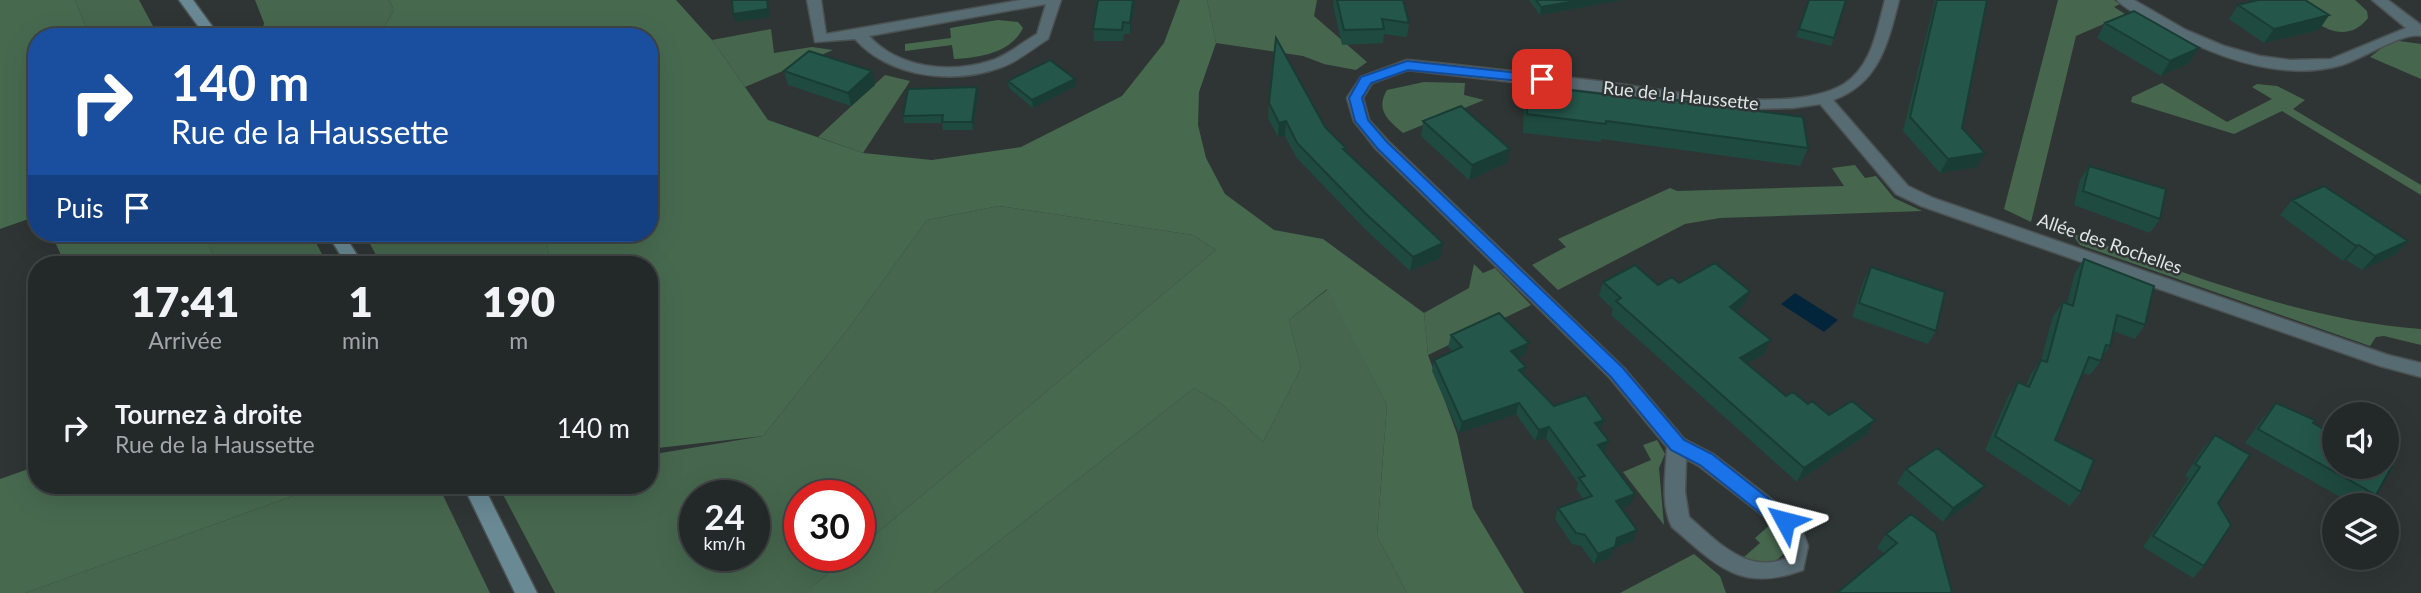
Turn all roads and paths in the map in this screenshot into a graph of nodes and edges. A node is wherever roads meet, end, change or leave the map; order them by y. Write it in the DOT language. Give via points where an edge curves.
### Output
graph roads {
  1 [pos="186,0"];
  2 [pos="814,0"];
  3 [pos="1044,0"];
  4 [pos="1054,0"];
  5 [pos="1892,0"];
  6 [pos="2124,0"];
  7 [pos="2379,0"];
  8 [pos="206,28"];
  9 [pos="2419,30"];
  10 [pos="859,34"];
  11 [pos="1823,98"];
  12 [pos="2421,370"];
  13 [pos="1678,445"];
  14 [pos="477,494"];
  15 [pos="526,593"];
  1 -- 8 [label="main road"];
  2 -- 10 [label="street" via="820,38"];
  3 -- 10 [label="street"];
  4 -- 10 [label="street" via="1043,36 993,66 934,71 890,62 869,48"];
  5 -- 11 [label="street, Rue de la Haussette" via="1883,37 1863,76"];
  6 -- 9 [label="street" via="2221,52 2279,64 2335,62"];
  7 -- 9 [label="street"];
  11 -- 12 [label="street, Allée des Rochelles" via="1902,190 1927,202"];
  11 -- 13 [label="street, Rue de la Haussette" via="1748,104 1407,65 1366,80 1355,98 1362,121 1382,145 1617,373"];
  13 -- 13 [label="street, Rue de la Haussette" via="1675,492 1679,521 1738,569 1763,575 1796,564 1800,548 1785,521 1706,460"];
  14 -- 15 [label="main road"];
}
